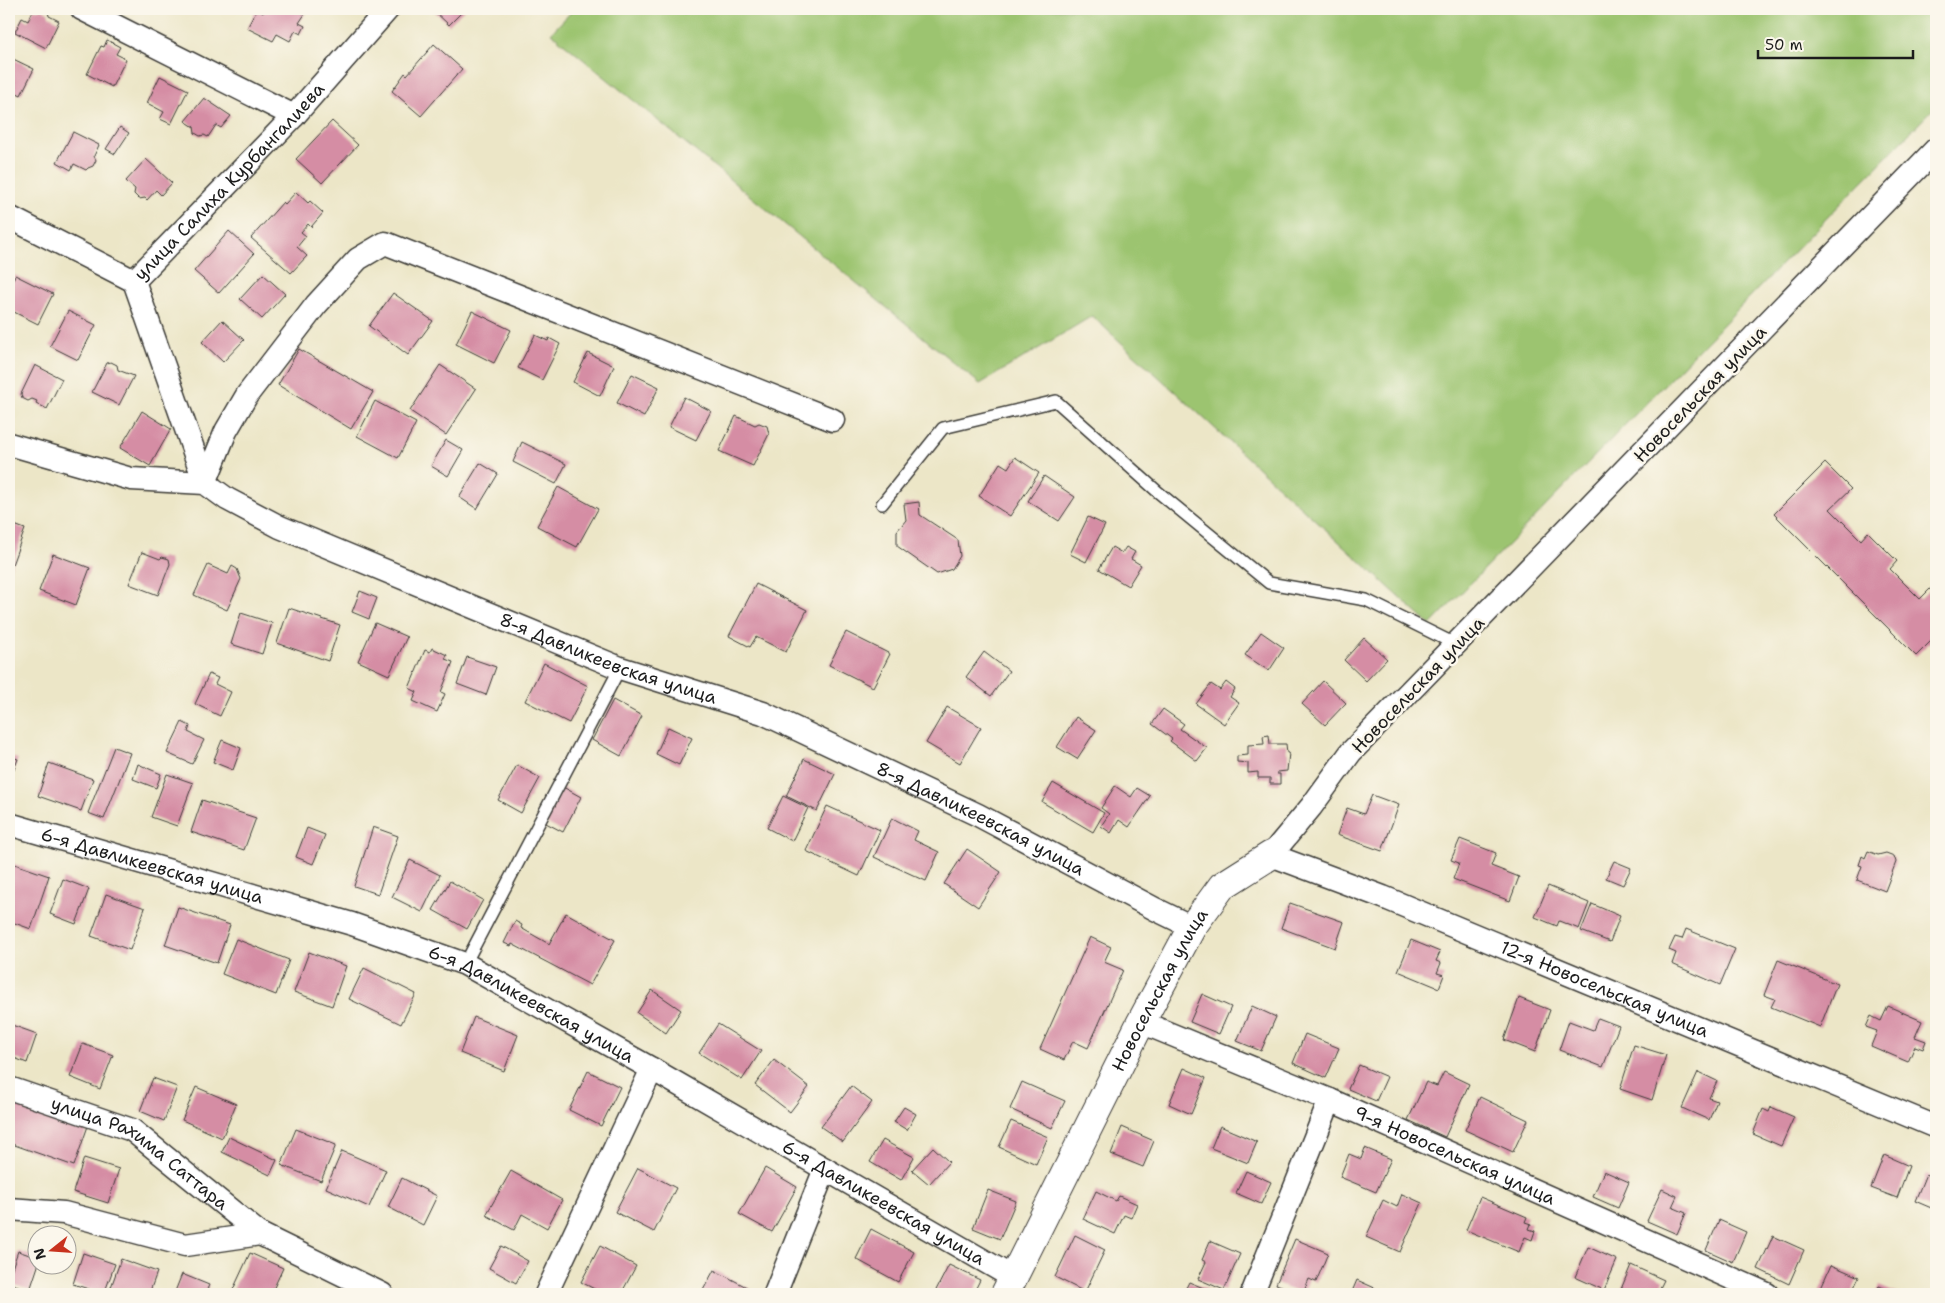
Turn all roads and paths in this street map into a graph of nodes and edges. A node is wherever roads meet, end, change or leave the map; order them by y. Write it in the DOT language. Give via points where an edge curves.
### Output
graph roads {
  1 [pos="82,9"];
  2 [pos="388,9"];
  3 [pos="294,116"];
  4 [pos="1936,149"];
  5 [pos="9,217"];
  6 [pos="134,281"];
  7 [pos="833,420"];
  8 [pos="9,444"];
  9 [pos="205,483"];
  10 [pos="882,504"];
  11 [pos="1457,645"];
  12 [pos="620,668"];
  13 [pos="9,824"];
  14 [pos="1271,855"];
  15 [pos="1192,926"];
  16 [pos="465,964"];
  17 [pos="1141,1022"];
  18 [pos="652,1069"];
  19 [pos="9,1088"];
  20 [pos="1330,1100"];
  21 [pos="1936,1127"];
  22 [pos="824,1169"];
  23 [pos="9,1209"];
  24 [pos="260,1234"];
  25 [pos="1009,1286"];
  26 [pos="382,1294"];
  27 [pos="546,1294"];
  28 [pos="775,1294"];
  29 [pos="1252,1294"];
  30 [pos="1766,1294"];
  1 -- 3 [label="street"];
  2 -- 3 [label="street, улица Салиха Курбангалиева"];
  3 -- 6 [label="street, улица Салиха Курбангалиева"];
  4 -- 11 [label="street, Новосельская улица"];
  5 -- 6 [label="street"];
  6 -- 9 [label="street, улица Салиха Курбангалиева"];
  7 -- 9 [label="street" via="385,243 358,259 316,305 247,395 226,431"];
  8 -- 9 [label="street" via="131,479"];
  9 -- 12 [label="street, 8-я Давликеевская улица" via="227,499 280,527"];
  10 -- 11 [label="lane" via="943,428 1056,401 1158,492 1269,583 1366,600"];
  11 -- 14 [label="street, Новосельская улица" via="1351,752"];
  12 -- 15 [label="street, 8-я Давликеевская улица" via="763,713 978,815"];
  12 -- 16 [label="lane"];
  13 -- 16 [label="street, 6-я Давликеевская улица" via="352,924"];
  14 -- 15 [label="street, Новосельская улица" via="1222,886"];
  14 -- 21 [label="street, 12-я Новосельская улица" via="1383,897"];
  15 -- 17 [label="street, Новосельская улица"];
  16 -- 18 [label="street, 6-я Давликеевская улица"];
  17 -- 20 [label="street, 9-я Новосельская улица"];
  17 -- 25 [label="street, Новосельская улица"];
  18 -- 22 [label="street, 6-я Давликеевская улица"];
  18 -- 27 [label="street"];
  19 -- 24 [label="street, улица Рахима Саттара" via="132,1130"];
  20 -- 29 [label="street"];
  20 -- 30 [label="street, 9-я Новосельская улица"];
  22 -- 25 [label="street, 6-я Давликеевская улица"];
  22 -- 28 [label="street"];
  23 -- 24 [label="street" via="64,1213 185,1245"];
  24 -- 26 [label="street, улица Рахима Саттара"];
}
